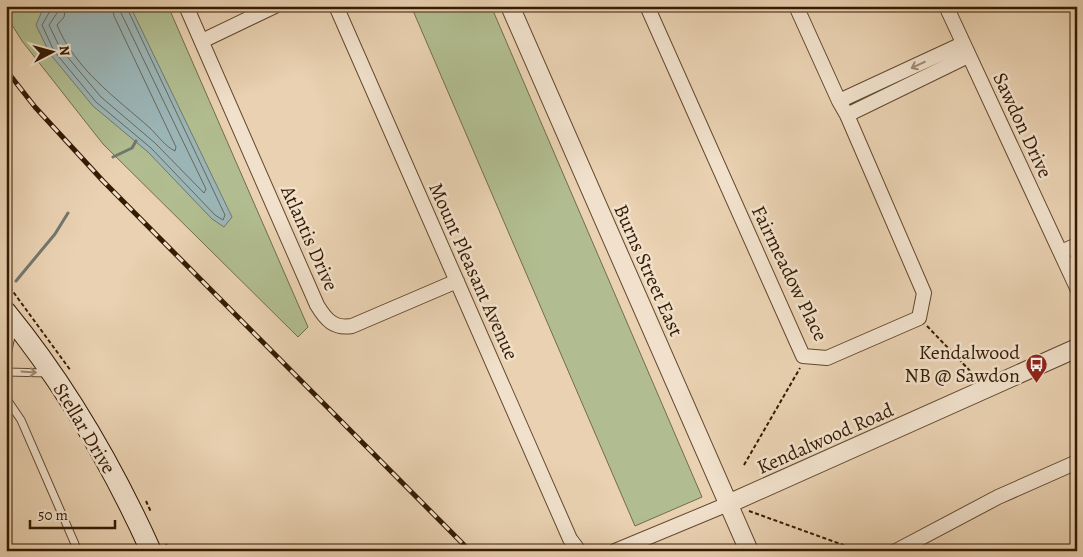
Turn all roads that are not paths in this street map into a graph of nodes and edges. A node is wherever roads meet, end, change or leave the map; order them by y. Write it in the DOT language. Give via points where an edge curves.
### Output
graph roads {
  1 [pos="186,6"];
  2 [pos="275,6"];
  3 [pos="336,6"];
  4 [pos="510,6"];
  5 [pos="647,6"];
  6 [pos="796,6"];
  7 [pos="946,6"];
  8 [pos="202,41"];
  9 [pos="965,50"];
  10 [pos="839,101"];
  11 [pos="847,115"];
  12 [pos="1077,245"];
  13 [pos="1061,252"];
  14 [pos="457,281"];
  15 [pos="1077,288"];
  16 [pos="10,317"];
  17 [pos="1077,348"];
  18 [pos="6,359"];
  19 [pos="6,372"];
  20 [pos="52,374"];
  21 [pos="6,398"];
  22 [pos="1077,462"];
  23 [pos="728,504"];
  24 [pos="78,551"];
  25 [pos="152,551"];
  26 [pos="579,551"];
  27 [pos="615,551"];
  28 [pos="749,551"];
  29 [pos="896,551"];
  1 -- 8 [label="street, Atlantis Drive"];
  2 -- 8 [label="street"];
  3 -- 14 [label="street, Mount Pleasant Avenue"];
  4 -- 23 [label="street, Burns Street East"];
  5 -- 11 [label="street, Fairmeadow Place" via="804,356 827,358 920,318 924,293"];
  6 -- 10 [label="street"];
  7 -- 9 [label="street, Sawdon Drive"];
  8 -- 14 [label="street, Atlantis Drive" via="317,305 329,322 352,326"];
  9 -- 10 [label="street, one-way"];
  9 -- 11 [label="street"];
  9 -- 13 [label="street, Sawdon Drive"];
  10 -- 11 [label="street"];
  12 -- 13 [label="street"];
  13 -- 15 [label="street, Sawdon Drive"];
  14 -- 26 [label="street, Mount Pleasant Avenue" via="570,538"];
  16 -- 18 [label="lane"];
  16 -- 20 [label="main road, Stellar Drive"];
  17 -- 23 [label="street, Kendalwood Road"];
  19 -- 20 [label="lane, one-way"];
  20 -- 25 [label="main road, Stellar Drive" via="118,482"];
  21 -- 24 [label="lane" via="21,420"];
  22 -- 29 [label="street" via="998,497"];
  23 -- 27 [label="street"];
  23 -- 28 [label="street, Burns Street East"];
}
